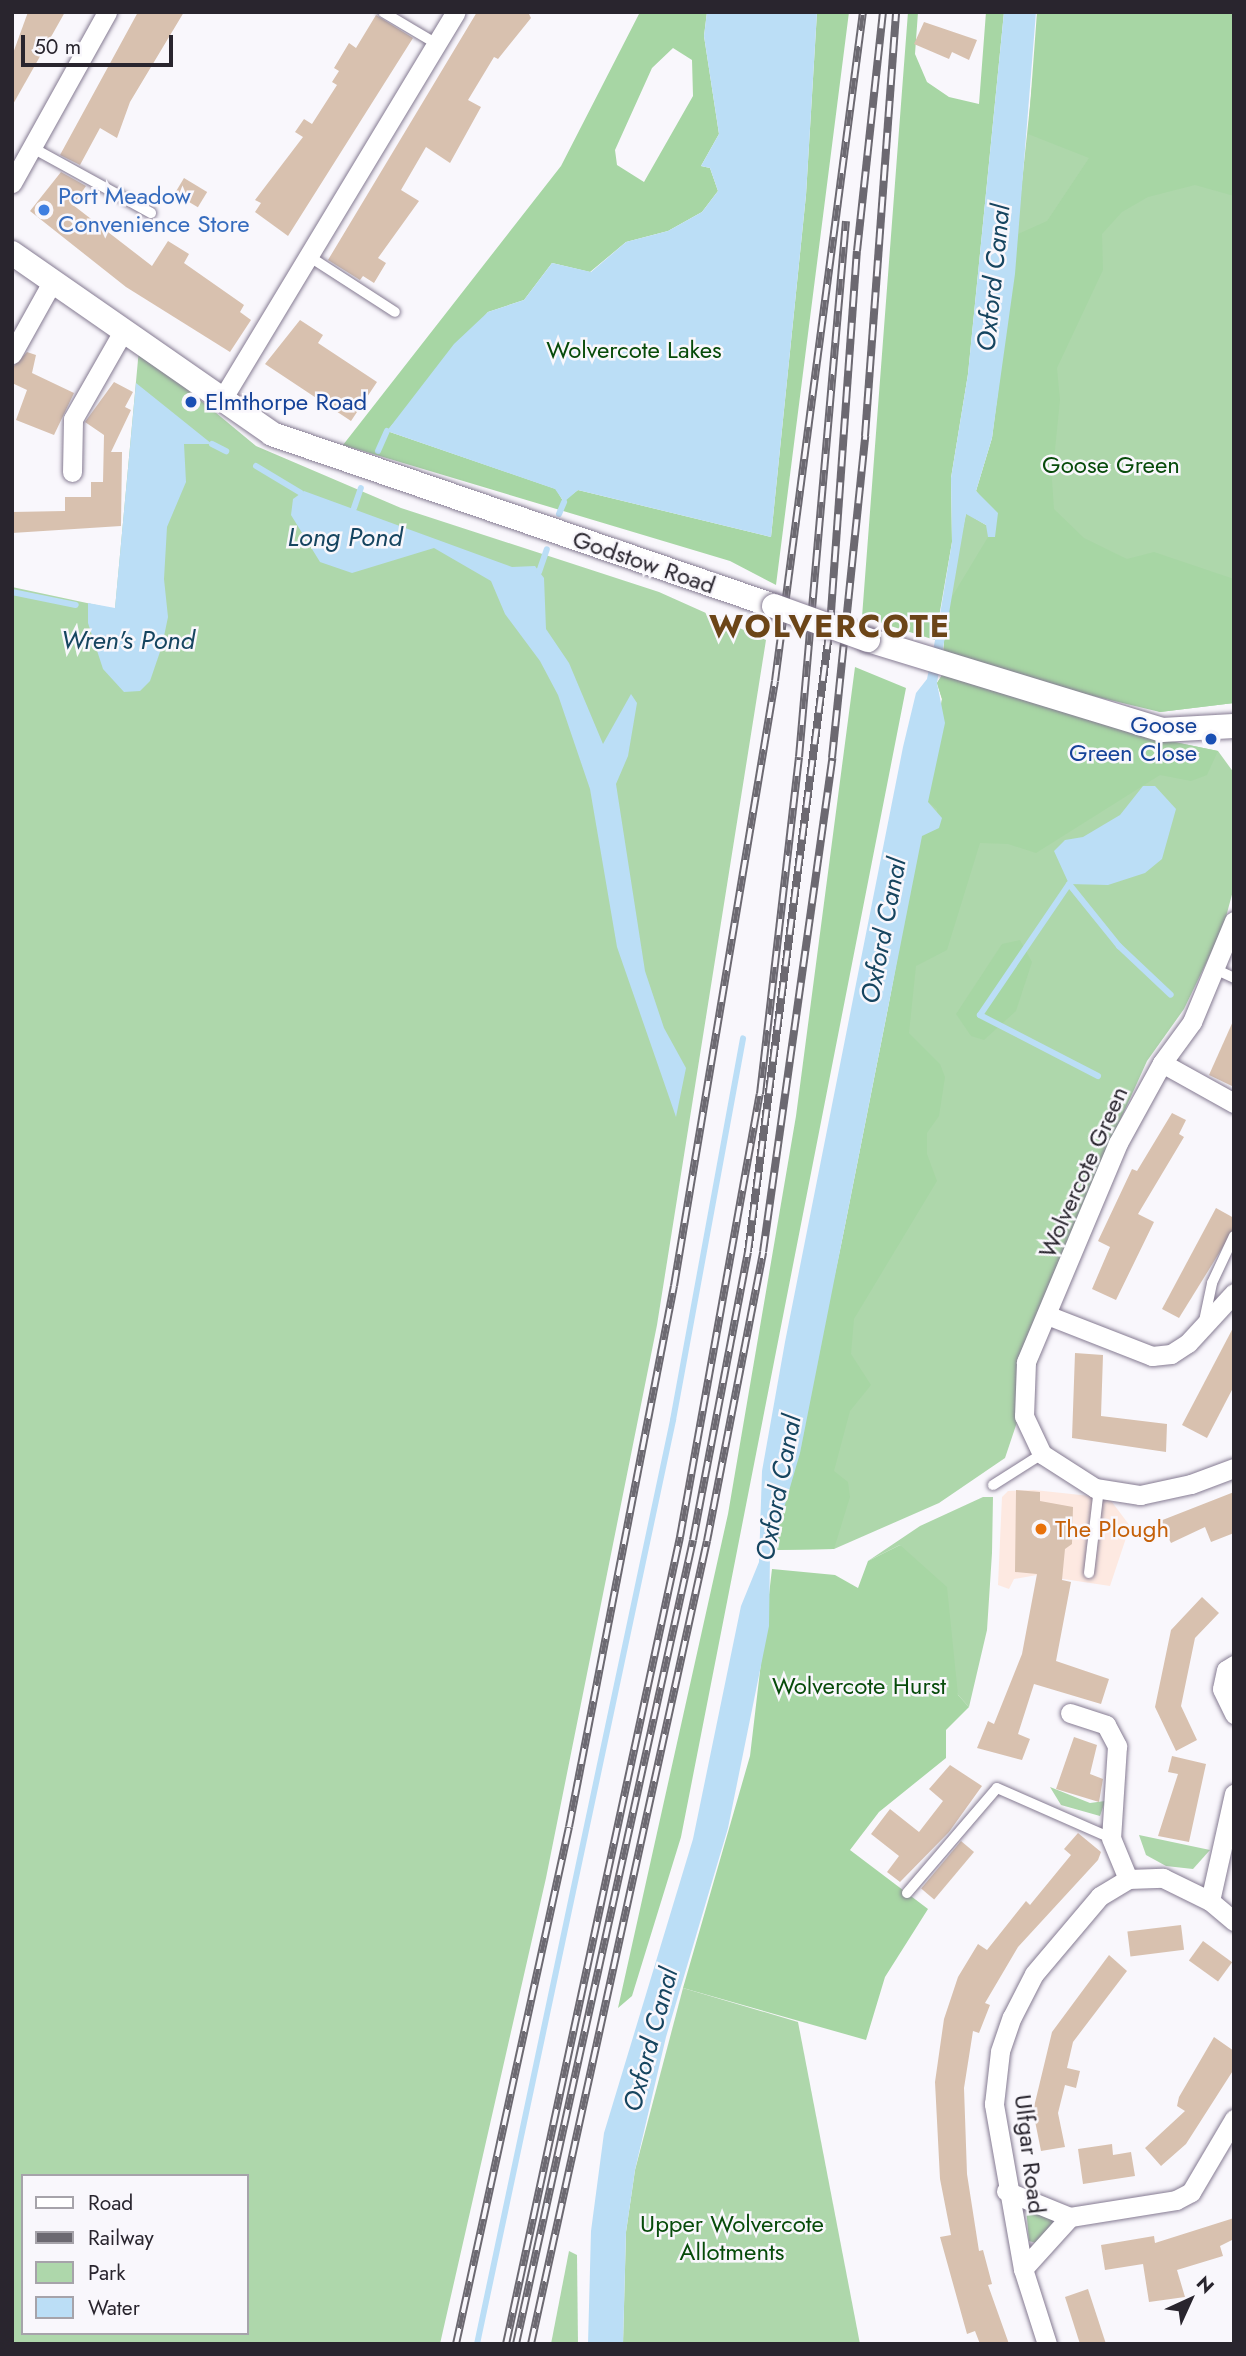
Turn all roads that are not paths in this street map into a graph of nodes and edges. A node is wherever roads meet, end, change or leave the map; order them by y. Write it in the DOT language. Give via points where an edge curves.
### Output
graph roads {
  1 [pos="107,12"];
  2 [pos="383,12"];
  3 [pos="456,12"];
  4 [pos="437,44"];
  5 [pos="32,146"];
  6 [pos="12,183"];
  7 [pos="151,213"];
  8 [pos="12,253"];
  9 [pos="310,257"];
  10 [pos="52,282"];
  11 [pos="395,312"];
  12 [pos="122,333"];
  13 [pos="12,354"];
  14 [pos="221,401"];
  15 [pos="72,472"];
  16 [pos="1234,726"];
  17 [pos="1234,921"];
  18 [pos="1225,974"];
  19 [pos="1162,1063"];
  20 [pos="1234,1102"];
  21 [pos="1234,1236"];
  22 [pos="1234,1293"];
  23 [pos="1047,1315"];
  24 [pos="1202,1327"];
  25 [pos="1042,1454"];
  26 [pos="1234,1468"];
  27 [pos="993,1485"];
  28 [pos="1099,1488"];
  29 [pos="1089,1573"];
  30 [pos="1234,1665"];
  31 [pos="1070,1713"];
  32 [pos="1234,1714"];
  33 [pos="1234,1794"];
  34 [pos="1111,1838"];
  35 [pos="1128,1879"];
  36 [pos="907,1893"];
  37 [pos="1210,1901"];
  38 [pos="1234,1921"];
  39 [pos="1234,2119"];
  40 [pos="1006,2191"];
  41 [pos="1070,2217"];
  42 [pos="1023,2269"];
  43 [pos="1047,2344"];
  1 -- 5 [label="street"];
  2 -- 4 [label="lane"];
  3 -- 4 [label="street"];
  4 -- 9 [label="street"];
  5 -- 6 [label="street"];
  5 -- 7 [label="lane"];
  8 -- 10 [label="street, Godstow Road"];
  9 -- 11 [label="lane"];
  9 -- 14 [label="street"];
  10 -- 12 [label="street, Godstow Road"];
  10 -- 13 [label="street"];
  12 -- 14 [label="street, Godstow Road"];
  12 -- 15 [label="street" via="73,419"];
  14 -- 16 [label="street, Godstow Road, bridge" via="307,449 973,675 1162,730"];
  17 -- 18 [label="street, Wolvercote Green"];
  18 -- 19 [label="street, Wolvercote Green"];
  19 -- 20 [label="street"];
  19 -- 23 [label="street, Wolvercote Green" via="1118,1143"];
  21 -- 24 [label="lane" via="1212,1283"];
  22 -- 24 [label="street"];
  23 -- 24 [label="street" via="1152,1356 1171,1354"];
  23 -- 25 [label="street, Wolvercote Green" via="1026,1362 1024,1416"];
  25 -- 27 [label="lane"];
  25 -- 28 [label="street" via="1068,1475"];
  26 -- 28 [label="street" via="1191,1484 1140,1494"];
  28 -- 29 [label="lane"];
  30 -- 32 [label="street" via="1226,1670 1222,1689"];
  31 -- 34 [label="street" via="1105,1725 1116,1746"];
  33 -- 37 [label="street"];
  34 -- 35 [label="street"];
  34 -- 36 [label="lane" via="997,1788"];
  35 -- 37 [label="street" via="1163,1878"];
  35 -- 40 [label="street, Ulfgar Road" via="1100,1896 1034,1974 1012,2017 1000,2051 994,2104"];
  37 -- 38 [label="street"];
  39 -- 41 [label="street" via="1191,2192 1176,2200"];
  40 -- 41 [label="street"];
  40 -- 42 [label="street, Ulfgar Road"];
  41 -- 42 [label="street"];
  42 -- 43 [label="street, Ulfgar Road"];
}
